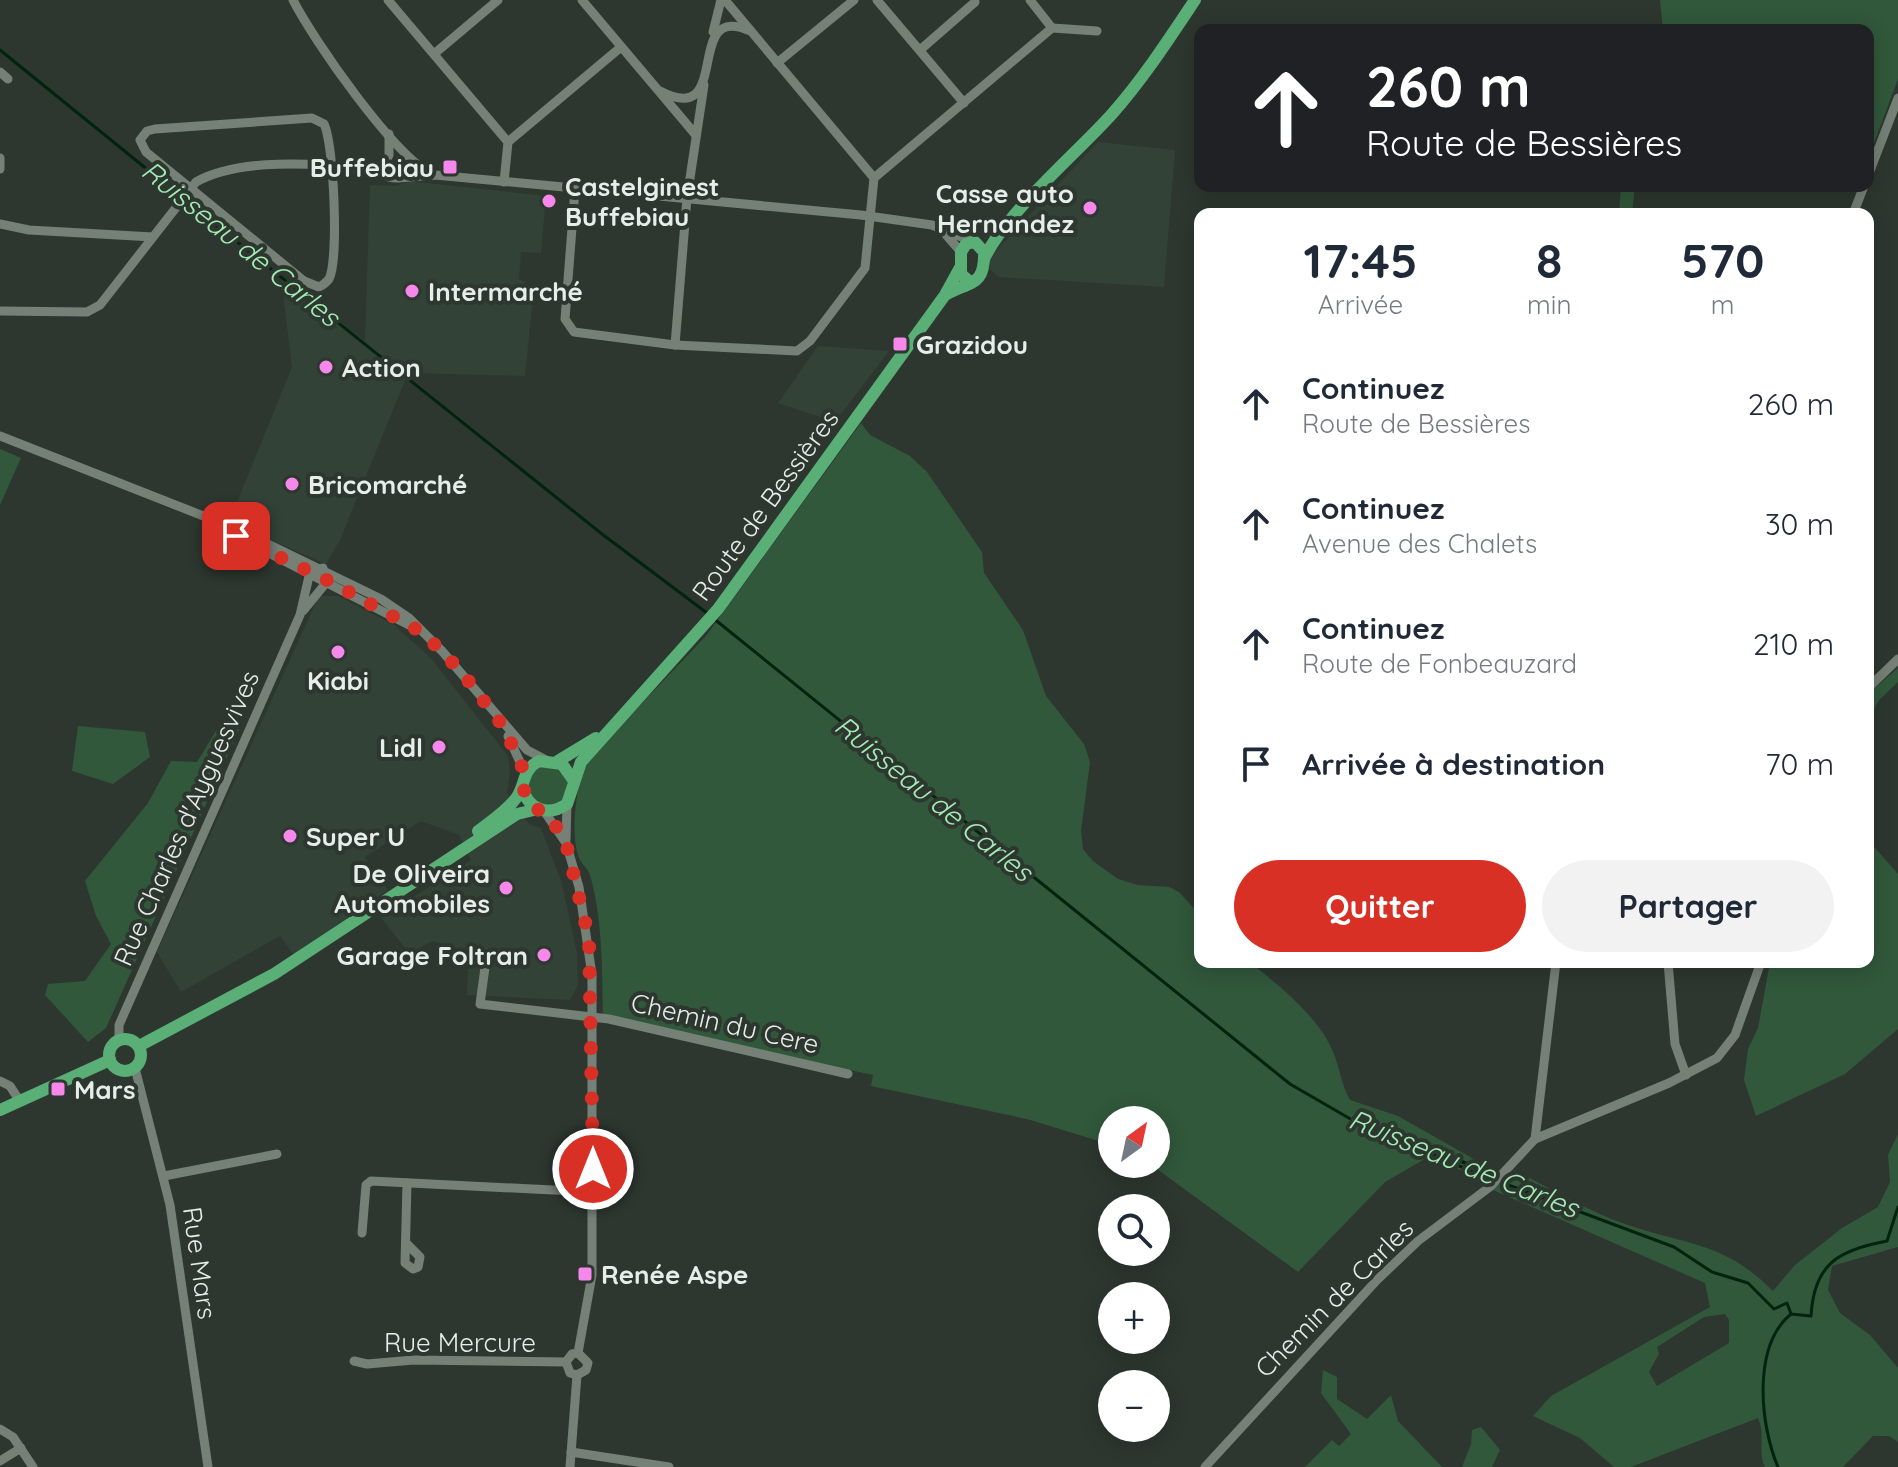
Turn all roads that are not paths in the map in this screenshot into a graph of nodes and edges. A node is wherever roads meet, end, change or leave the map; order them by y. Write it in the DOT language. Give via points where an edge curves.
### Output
graph roads {
  1 [pos="293,0"];
  2 [pos="388,0"];
  3 [pos="498,0"];
  4 [pos="582,0"];
  5 [pos="723,0"];
  6 [pos="854,0"];
  7 [pos="877,0"];
  8 [pos="1030,0"];
  9 [pos="1195,0"];
  10 [pos="975,2"];
  11 [pos="1052,28"];
  12 [pos="751,31"];
  13 [pos="1097,31"];
  14 [pos="711,39"];
  15 [pos="621,47"];
  16 [pos="920,50"];
  17 [pos="434,54"];
  18 [pos="777,63"];
  19 [pos="704,85"];
  20 [pos="657,89"];
  21 [pos="1898,98"];
  22 [pos="964,103"];
  23 [pos="389,134"];
  24 [pos="695,134"];
  25 [pos="508,142"];
  26 [pos="0,158"];
  27 [pos="407,158"];
  28 [pos="387,160"];
  29 [pos="1874,160"];
  30 [pos="334,165"];
  31 [pos="0,169"];
  32 [pos="372,170"];
  33 [pos="435,175"];
  34 [pos="390,176"];
  35 [pos="405,176"];
  36 [pos="874,178"];
  37 [pos="504,182"];
  38 [pos="191,187"];
  39 [pos="575,189"];
  40 [pos="687,198"];
  41 [pos="871,216"];
  42 [pos="0,224"];
  43 [pos="1006,226"];
  44 [pos="940,228"];
  45 [pos="153,237"];
  46 [pos="975,242"];
  47 [pos="985,257"];
  48 [pos="961,259"];
  49 [pos="970,282"];
  50 [pos="945,295"];
  51 [pos="0,311"];
  52 [pos="675,345"];
  53 [pos="0,436"];
  54 [pos="320,574"];
  55 [pos="300,615"];
  56 [pos="1898,659"];
  57 [pos="1874,682"];
  58 [pos="503,726"];
  59 [pos="608,730"];
  60 [pos="552,760"];
  61 [pos="525,773"];
  62 [pos="574,781"];
  63 [pos="522,787"];
  64 [pos="567,804"];
  65 [pos="541,810"];
  66 [pos="566,843"];
  67 [pos="445,859"];
  68 [pos="487,953"];
  69 [pos="1555,968"];
  70 [pos="1669,968"];
  71 [pos="1759,968"];
  72 [pos="592,1016"];
  73 [pos="119,1041"];
  74 [pos="139,1046"];
  75 [pos="110,1060"];
  76 [pos="135,1068"];
  77 [pos="848,1074"];
  78 [pos="1686,1075"];
  79 [pos="0,1081"];
  80 [pos="19,1100"];
  81 [pos="0,1110"];
  82 [pos="1535,1139"];
  83 [pos="277,1154"];
  84 [pos="164,1176"];
  85 [pos="407,1183"];
  86 [pos="593,1192"];
  87 [pos="362,1233"];
  88 [pos="406,1243"];
  89 [pos="578,1353"];
  90 [pos="354,1361"];
  91 [pos="566,1362"];
  92 [pos="577,1375"];
  93 [pos="0,1429"];
  94 [pos="21,1448"];
  95 [pos="571,1452"];
  96 [pos="0,1461"];
  97 [pos="33,1467"];
  98 [pos="208,1467"];
  99 [pos="570,1467"];
  100 [pos="669,1467"];
  101 [pos="1205,1467"];
  1 -- 23 [label="street" via="329,59"];
  2 -- 17 [label="street"];
  3 -- 17 [label="street"];
  4 -- 15 [label="street"];
  5 -- 12 [label="street"];
  5 -- 14 [label="street"];
  6 -- 18 [label="street"];
  7 -- 16 [label="street"];
  8 -- 11 [label="street"];
  9 -- 43 [label="main road, Route de Bessières" via="1113,113"];
  10 -- 16 [label="street"];
  11 -- 13 [label="street"];
  11 -- 22 [label="street"];
  12 -- 14 [label="street" via="729,25"];
  12 -- 18 [label="street"];
  14 -- 19 [label="street"];
  15 -- 20 [label="street"];
  15 -- 25 [label="street"];
  16 -- 22 [label="street"];
  17 -- 25 [label="street"];
  18 -- 36 [label="street"];
  19 -- 20 [label="street" via="687,97"];
  19 -- 24 [label="street"];
  20 -- 24 [label="street"];
  21 -- 29 [label="street"];
  22 -- 36 [label="street"];
  23 -- 27 [label="street"];
  23 -- 28 [label="street"];
  24 -- 40 [label="street"];
  25 -- 37 [label="street"];
  26 -- 31 [label="street"];
  27 -- 28 [label="street"];
  27 -- 33 [label="street"];
  27 -- 35 [label="street"];
  28 -- 32 [label="street"];
  28 -- 34 [label="street"];
  30 -- 32 [label="street"];
  30 -- 38 [label="street" via="259,167 204,177"];
  30 -- 38 [label="street" via="332,266 319,287 304,281"];
  30 -- 38 [label="street" via="327,130 318,119 147,131 141,147"];
  32 -- 34 [label="street"];
  33 -- 35 [label="street"];
  33 -- 37 [label="street"];
  34 -- 35 [label="street"];
  36 -- 41 [label="street"];
  37 -- 39 [label="street"];
  38 -- 45 [label="street"];
  39 -- 40 [label="street"];
  39 -- 52 [label="street" via="565,308 569,328"];
  40 -- 41 [label="street"];
  40 -- 52 [label="street"];
  41 -- 44 [label="street"];
  41 -- 52 [label="street" via="865,268 804,347 790,352"];
  42 -- 45 [label="street"];
  43 -- 46 [label="main road, Route de Bessières"];
  43 -- 47 [label="main road, Route de Bessières"];
  44 -- 46 [label="street"];
  44 -- 48 [label="street"];
  45 -- 51 [label="street" via="100,305 87,312"];
  46 -- 47 [label="main road"];
  46 -- 48 [label="main road, Route de Bessières" via="966,244"];
  47 -- 49 [label="main road, Route de Bessières" via="981,277"];
  48 -- 49 [label="main road" via="961,274"];
  48 -- 50 [label="main road, Route de Bessières"];
  49 -- 50 [label="main road, Route de Bessières"];
  50 -- 59 [label="main road, Route de Bessières" via="718,609"];
  53 -- 54 [label="street" via="195,515"];
  54 -- 55 [label="street, Rue Charles d'Ayguesvives"];
  54 -- 55 [label="street, Rue Charles d'Ayguesvives"];
  54 -- 58 [label="street" via="393,606 460,670"];
  55 -- 73 [label="street, Rue Charles d'Ayguesvives" via="119,1025"];
  56 -- 57 [label="street"];
  58 -- 60 [label="street" via="527,750"];
  58 -- 61 [label="street"];
  59 -- 60 [label="main road, Route de Bessières"];
  59 -- 62 [label="main road, Route de Bessières" via="581,762"];
  60 -- 61 [label="main road, Route de Bessières" via="534,764"];
  60 -- 62 [label="main road" via="570,771"];
  61 -- 63 [label="main road"];
  62 -- 64 [label="main road, Route de Bessières"];
  63 -- 65 [label="main road" via="527,801"];
  63 -- 67 [label="main road" via="510,805"];
  64 -- 65 [label="main road"];
  64 -- 66 [label="street"];
  65 -- 66 [label="street"];
  65 -- 67 [label="main road" via="517,814"];
  66 -- 72 [label="street" via="589,938"];
  67 -- 74 [label="main road" via="274,974"];
  68 -- 72 [label="street, Chemin du Cere" via="480,1004"];
  69 -- 82 [label="street"];
  70 -- 78 [label="street" via="1675,1044"];
  71 -- 78 [label="street" via="1731,1042 1712,1062"];
  72 -- 77 [label="street, Chemin du Cere"];
  72 -- 86 [label="street"];
  73 -- 74 [label="main road"];
  73 -- 75 [label="main road"];
  74 -- 76 [label="main road"];
  75 -- 76 [label="main road" via="117,1069"];
  75 -- 80 [label="main road"];
  76 -- 84 [label="street, Rue Mars"];
  78 -- 82 [label="street"];
  79 -- 80 [label="street"];
  80 -- 81 [label="main road"];
  82 -- 101 [label="street, Chemin de Carles" via="1491,1186 1418,1241 1377,1280"];
  83 -- 84 [label="street"];
  84 -- 98 [label="street, Rue Mars"];
  85 -- 86 [label="street"];
  85 -- 87 [label="street" via="366,1185"];
  85 -- 88 [label="street"];
  86 -- 89 [label="street" via="592,1275"];
  89 -- 91 [label="street"];
  89 -- 92 [label="street" via="588,1363"];
  90 -- 91 [label="street, Rue Mercure"];
  91 -- 92 [label="street"];
  92 -- 95 [label="street"];
  93 -- 94 [label="street"];
  94 -- 96 [label="street"];
  94 -- 97 [label="street"];
  95 -- 99 [label="street"];
  95 -- 100 [label="street"];
}
